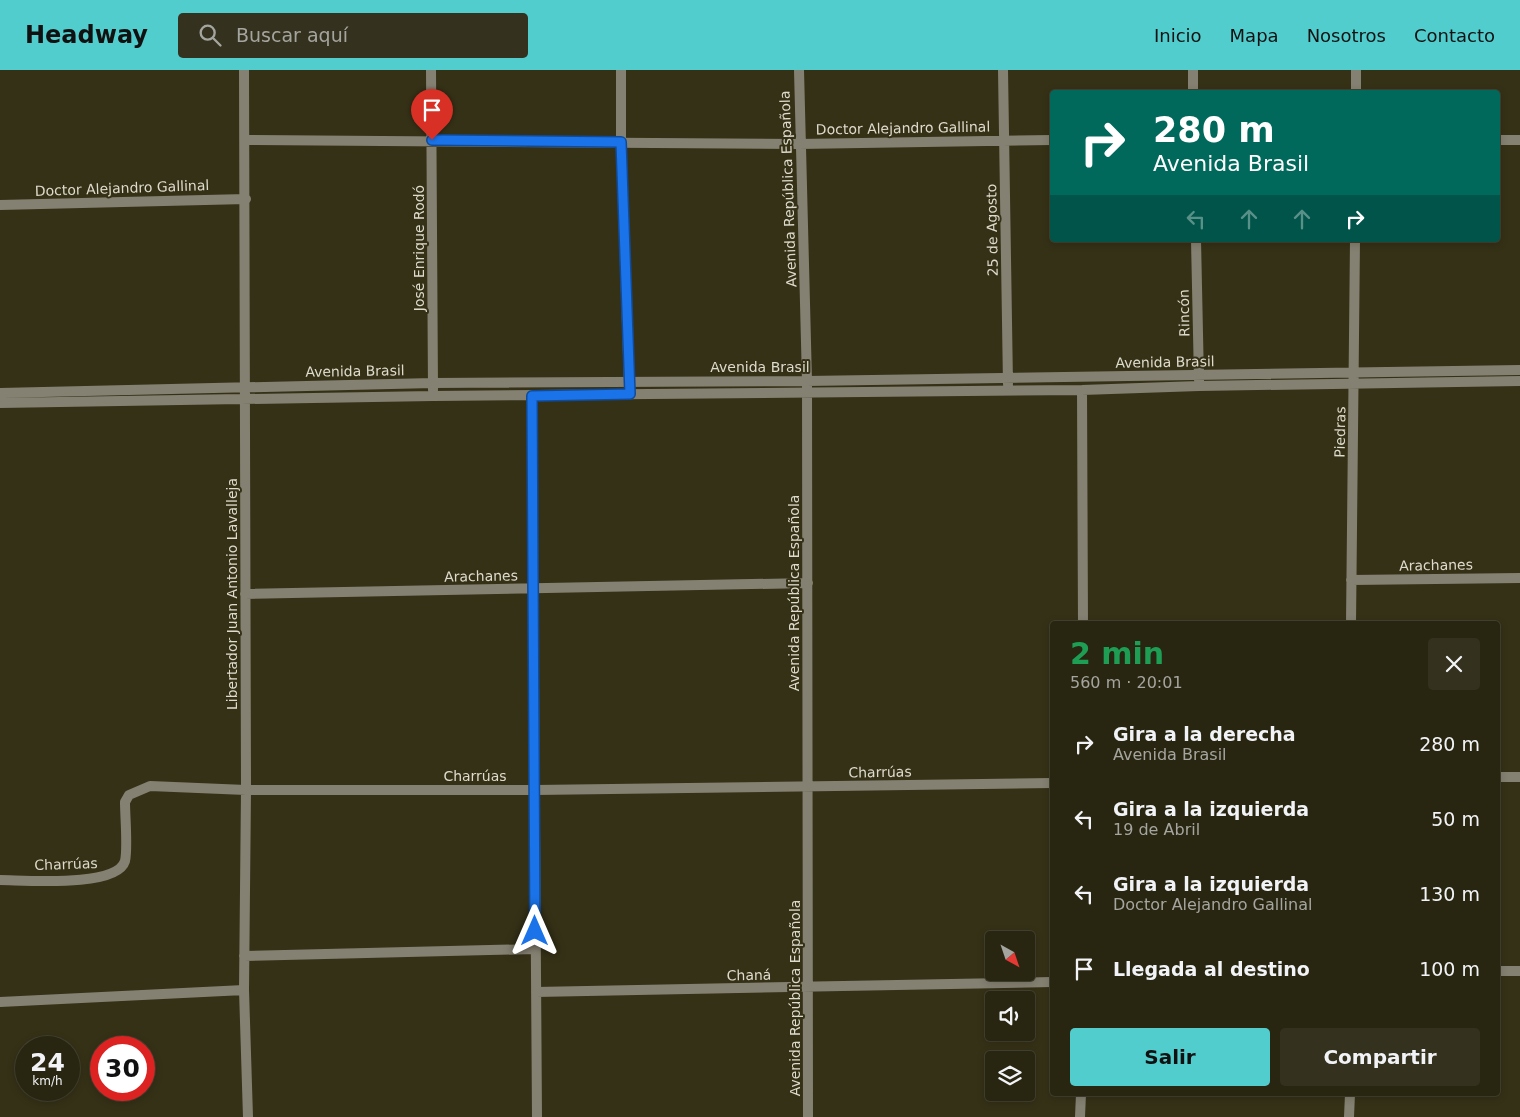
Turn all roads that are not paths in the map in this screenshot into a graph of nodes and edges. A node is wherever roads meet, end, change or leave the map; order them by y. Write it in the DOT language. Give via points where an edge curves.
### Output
graph roads {
  1 [pos="244,70"];
  2 [pos="431,70"];
  3 [pos="621,70"];
  4 [pos="798,70"];
  5 [pos="1003,70"];
  6 [pos="1193,70"];
  7 [pos="1356,70"];
  8 [pos="1193,90"];
  9 [pos="1356,90"];
  10 [pos="245,140"];
  11 [pos="432,140"];
  12 [pos="1004,140"];
  13 [pos="1050,140"];
  14 [pos="1500,140"];
  15 [pos="1520,140"];
  16 [pos="621,142"];
  17 [pos="799,144"];
  18 [pos="246,199"];
  19 [pos="0,206"];
  20 [pos="1196,242"];
  21 [pos="1355,242"];
  22 [pos="1520,370"];
  23 [pos="1353,371"];
  24 [pos="1008,378"];
  25 [pos="1199,380"];
  26 [pos="629,381"];
  27 [pos="808,381"];
  28 [pos="1520,381"];
  29 [pos="433,383"];
  30 [pos="1354,383"];
  31 [pos="245,387"];
  32 [pos="1008,390"];
  33 [pos="1082,390"];
  34 [pos="0,393"];
  35 [pos="807,393"];
  36 [pos="630,394"];
  37 [pos="433,396"];
  38 [pos="532,396"];
  39 [pos="245,398"];
  40 [pos="0,403"];
  41 [pos="1520,578"];
  42 [pos="1352,580"];
  43 [pos="808,583"];
  44 [pos="533,589"];
  45 [pos="245,594"];
  46 [pos="1083,621"];
  47 [pos="1351,621"];
  48 [pos="1500,777"];
  49 [pos="1520,777"];
  50 [pos="1050,783"];
  51 [pos="809,786"];
  52 [pos="246,790"];
  53 [pos="535,790"];
  54 [pos="0,880"];
  55 [pos="536,949"];
  56 [pos="244,956"];
  57 [pos="1500,971"];
  58 [pos="1520,971"];
  59 [pos="1050,982"];
  60 [pos="809,987"];
  61 [pos="244,990"];
  62 [pos="536,992"];
  63 [pos="0,1002"];
  64 [pos="1081,1096"];
  65 [pos="1350,1096"];
  66 [pos="248,1117"];
  67 [pos="537,1117"];
  68 [pos="808,1117"];
  69 [pos="1080,1117"];
  70 [pos="1349,1117"];
  1 -- 10 [label="street, Libertador Juan Antonio Lavalleja"];
  2 -- 11 [label="street, José Enrique Rodó"];
  3 -- 16 [label="street"];
  4 -- 17 [label="street, Avenida República Española"];
  5 -- 12 [label="street, 25 de Agosto"];
  6 -- 8 [label="street"];
  7 -- 9 [label="street"];
  10 -- 11 [label="street, Doctor Alejandro Gallinal"];
  10 -- 18 [label="street, Libertador Juan Antonio Lavalleja"];
  11 -- 16 [label="street, Doctor Alejandro Gallinal"];
  11 -- 29 [label="street, José Enrique Rodó"];
  12 -- 13 [label="street, Doctor Alejandro Gallinal"];
  12 -- 17 [label="street, Doctor Alejandro Gallinal"];
  12 -- 24 [label="street, 25 de Agosto"];
  14 -- 15 [label="street"];
  16 -- 17 [label="street, Doctor Alejandro Gallinal"];
  16 -- 26 [label="street"];
  17 -- 27 [label="street, Avenida República Española"];
  18 -- 19 [label="street, Doctor Alejandro Gallinal"];
  18 -- 31 [label="street, Libertador Juan Antonio Lavalleja"];
  20 -- 25 [label="street, Rincón"];
  21 -- 23 [label="street, Piedras"];
  22 -- 23 [label="street, Avenida Brasil"];
  23 -- 25 [label="street, Avenida Brasil"];
  23 -- 30 [label="street, Piedras"];
  24 -- 25 [label="street, Avenida Brasil"];
  24 -- 27 [label="street, Avenida Brasil"];
  24 -- 32 [label="street, 25 de Agosto"];
  25 -- 30 [label="street, Avenida Brasil"];
  25 -- 33 [label="street, Avenida Brasil"];
  26 -- 27 [label="street, Avenida Brasil"];
  26 -- 29 [label="street, Avenida Brasil"];
  26 -- 36 [label="street"];
  27 -- 35 [label="street, Avenida República Española"];
  28 -- 30 [label="street, Avenida Brasil"];
  29 -- 31 [label="street, Avenida Brasil"];
  29 -- 37 [label="street, José Enrique Rodó"];
  30 -- 42 [label="street, Piedras"];
  31 -- 34 [label="street, Avenida Brasil"];
  31 -- 39 [label="street, Libertador Juan Antonio Lavalleja"];
  32 -- 33 [label="street, Avenida Brasil"];
  32 -- 35 [label="street, Avenida Brasil"];
  33 -- 46 [label="street"];
  35 -- 36 [label="street, Avenida Brasil"];
  35 -- 43 [label="street, Avenida República Española"];
  36 -- 38 [label="street, Avenida Brasil"];
  37 -- 38 [label="street, Avenida Brasil"];
  37 -- 39 [label="street, Avenida Brasil"];
  38 -- 44 [label="street"];
  39 -- 40 [label="street, Avenida Brasil"];
  39 -- 45 [label="street, Libertador Juan Antonio Lavalleja"];
  41 -- 42 [label="street, Arachanes"];
  42 -- 47 [label="street, Piedras"];
  43 -- 44 [label="street, Arachanes"];
  43 -- 51 [label="street, Avenida República Española"];
  44 -- 45 [label="street, Arachanes"];
  44 -- 53 [label="street"];
  45 -- 52 [label="street, Libertador Juan Antonio Lavalleja"];
  48 -- 49 [label="street"];
  50 -- 51 [label="street, Charrúas"];
  51 -- 53 [label="street, Charrúas"];
  51 -- 60 [label="street, Avenida República Española"];
  52 -- 53 [label="street, Charrúas"];
  52 -- 54 [label="street, Charrúas" via="150,786 140,789 129,795 125,802 125,860 114,874 98,879"];
  52 -- 56 [label="street, Libertador Juan Antonio Lavalleja"];
  53 -- 55 [label="street"];
  55 -- 56 [label="street"];
  55 -- 62 [label="street"];
  56 -- 61 [label="street, Libertador Juan Antonio Lavalleja"];
  57 -- 58 [label="street"];
  59 -- 60 [label="street, Chaná"];
  60 -- 62 [label="street, Chaná"];
  60 -- 68 [label="street, Avenida República Española"];
  61 -- 63 [label="street"];
  61 -- 66 [label="street, Libertador Juan Antonio Lavalleja"];
  62 -- 67 [label="street"];
  64 -- 69 [label="street"];
  65 -- 70 [label="street"];
}
